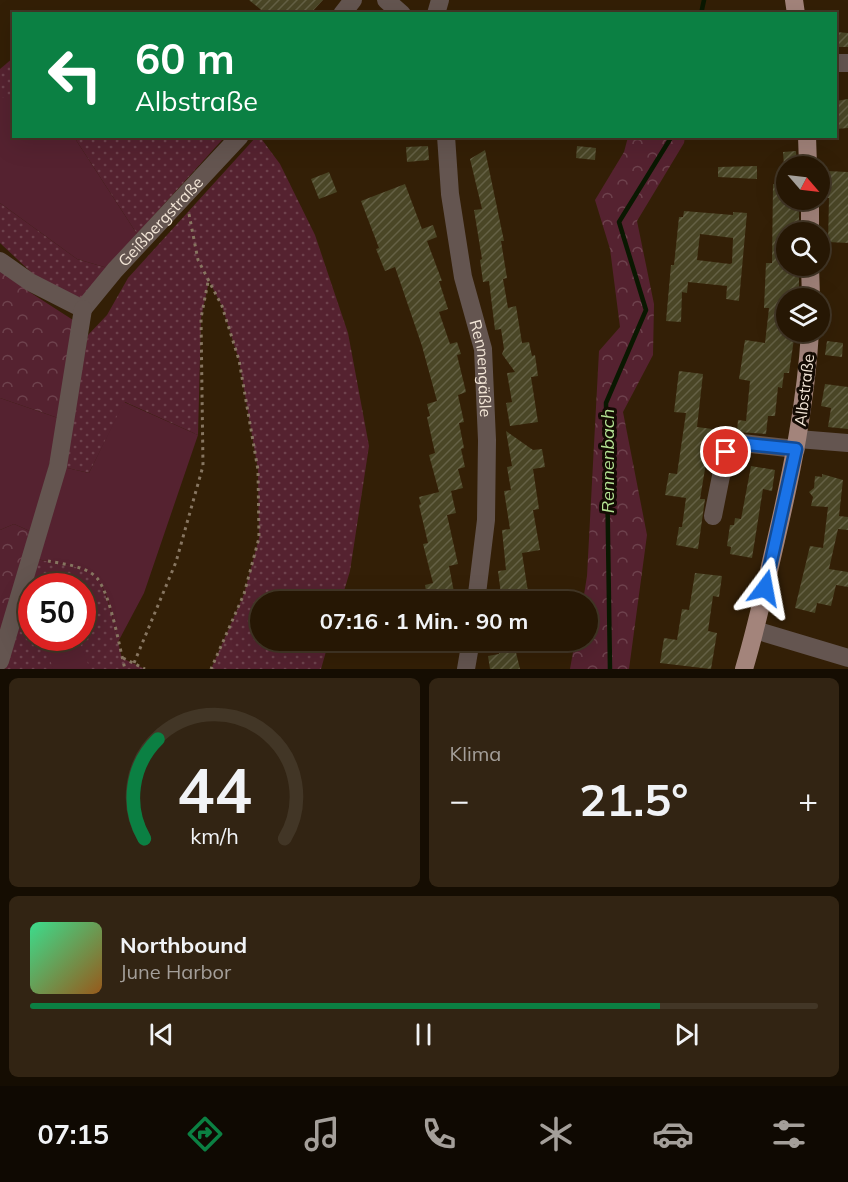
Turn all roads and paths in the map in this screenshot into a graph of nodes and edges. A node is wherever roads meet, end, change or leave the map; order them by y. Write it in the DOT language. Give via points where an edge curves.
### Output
graph roads {
  1 [pos="353,0"];
  2 [pos="386,0"];
  3 [pos="344,12"];
  4 [pos="400,12"];
  5 [pos="238,138"];
  6 [pos="446,138"];
  7 [pos="807,138"];
  8 [pos="808,156"];
  9 [pos="185,195"];
  10 [pos="0,261"];
  11 [pos="209,280"];
  12 [pos="83,309"];
  13 [pos="809,342"];
  14 [pos="848,443"];
  15 [pos="797,444"];
  16 [pos="713,516"];
  17 [pos="31,557"];
  18 [pos="477,591"];
  19 [pos="755,630"];
  20 [pos="469,651"];
  21 [pos="122,658"];
  22 [pos="848,658"];
  23 [pos="0,661"];
  24 [pos="134,663"];
  25 [pos="125,669"];
  26 [pos="145,669"];
  27 [pos="211,669"];
  28 [pos="466,669"];
  29 [pos="744,669"];
  1 -- 3 [label="street"];
  2 -- 4 [label="street"];
  5 -- 9 [label="street, Geißbergstraße"];
  6 -- 18 [label="street, Rennengäßle" via="463,278 483,349 486,520"];
  7 -- 8 [label="main road"];
  9 -- 11 [label="path" via="198,260"];
  9 -- 12 [label="street, Geißbergstraße"];
  10 -- 12 [label="street" via="30,282"];
  11 -- 24 [label="path" via="201,318 204,466 176,562"];
  11 -- 27 [label="path" via="222,306 239,360 258,470 259,538 244,594"];
  12 -- 17 [label="street" via="60,460"];
  13 -- 15 [label="main road, Albstraße"];
  14 -- 15 [label="street"];
  15 -- 16 [label="street, Albstraße" via="731,446 725,456"];
  15 -- 19 [label="main road, Albstraße"];
  17 -- 21 [label="path" via="74,567 96,578 109,605"];
  17 -- 23 [label="street"];
  19 -- 22 [label="street"];
  19 -- 29 [label="main road, Albstraße"];
  20 -- 28 [label="street"];
  21 -- 24 [label="path"];
  21 -- 25 [label="path"];
  24 -- 26 [label="path"];
}
